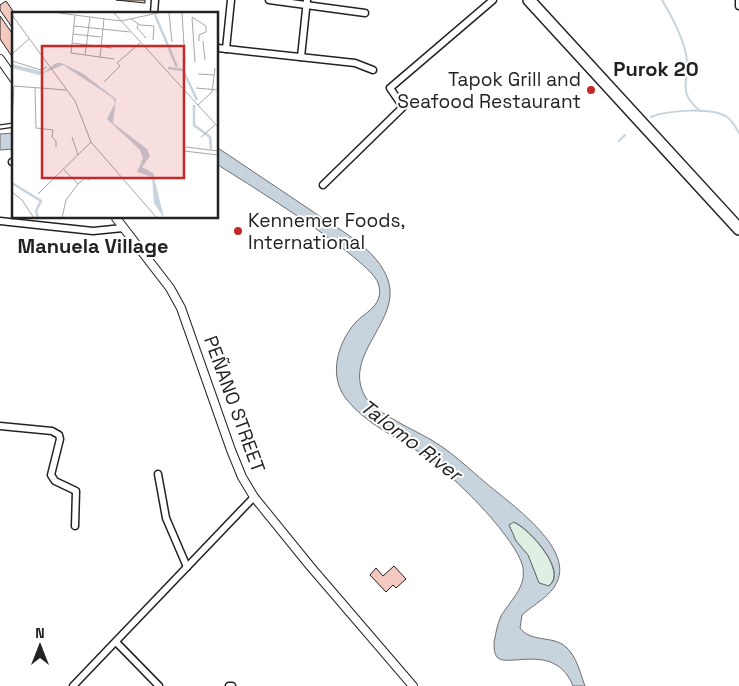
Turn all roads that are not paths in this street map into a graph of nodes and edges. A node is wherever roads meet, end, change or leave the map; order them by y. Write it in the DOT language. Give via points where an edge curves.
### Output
graph roads {
  1 [pos="231,0"];
  2 [pos="269,0"];
  3 [pos="493,0"];
  4 [pos="529,0"];
  5 [pos="739,0"];
  6 [pos="307,2"];
  7 [pos="739,6"];
  8 [pos="365,13"];
  9 [pos="219,48"];
  10 [pos="226,49"];
  11 [pos="301,57"];
  12 [pos="0,59"];
  13 [pos="373,70"];
  14 [pos="12,76"];
  15 [pos="323,185"];
  16 [pos="117,219"];
  17 [pos="0,221"];
  18 [pos="124,228"];
  19 [pos="739,229"];
  20 [pos="0,426"];
  21 [pos="158,474"];
  22 [pos="254,497"];
  23 [pos="75,526"];
  24 [pos="187,567"];
  25 [pos="116,642"];
  26 [pos="73,686"];
  27 [pos="159,686"];
  28 [pos="412,686"];
  1 -- 10 [label="street"];
  2 -- 6 [label="street"];
  3 -- 15 [label="street" via="390,88 403,107"];
  4 -- 19 [label="highway"];
  5 -- 7 [label="street"];
  6 -- 8 [label="street"];
  6 -- 11 [label="street"];
  9 -- 10 [label="street"];
  10 -- 11 [label="street"];
  11 -- 13 [label="street" via="355,63"];
  12 -- 14 [label="street"];
  16 -- 18 [label="street, PEÑANO STREET"];
  17 -- 18 [label="street" via="93,231"];
  18 -- 22 [label="street, PEÑANO STREET" via="170,288 181,308 231,450"];
  20 -- 23 [label="street" via="52,431 58,435 60,439 51,475 76,491"];
  21 -- 24 [label="street" via="166,518"];
  22 -- 24 [label="street"];
  22 -- 28 [label="street, PEÑANO STREET"];
  24 -- 25 [label="street"];
  25 -- 26 [label="street"];
  25 -- 27 [label="street"];
}
